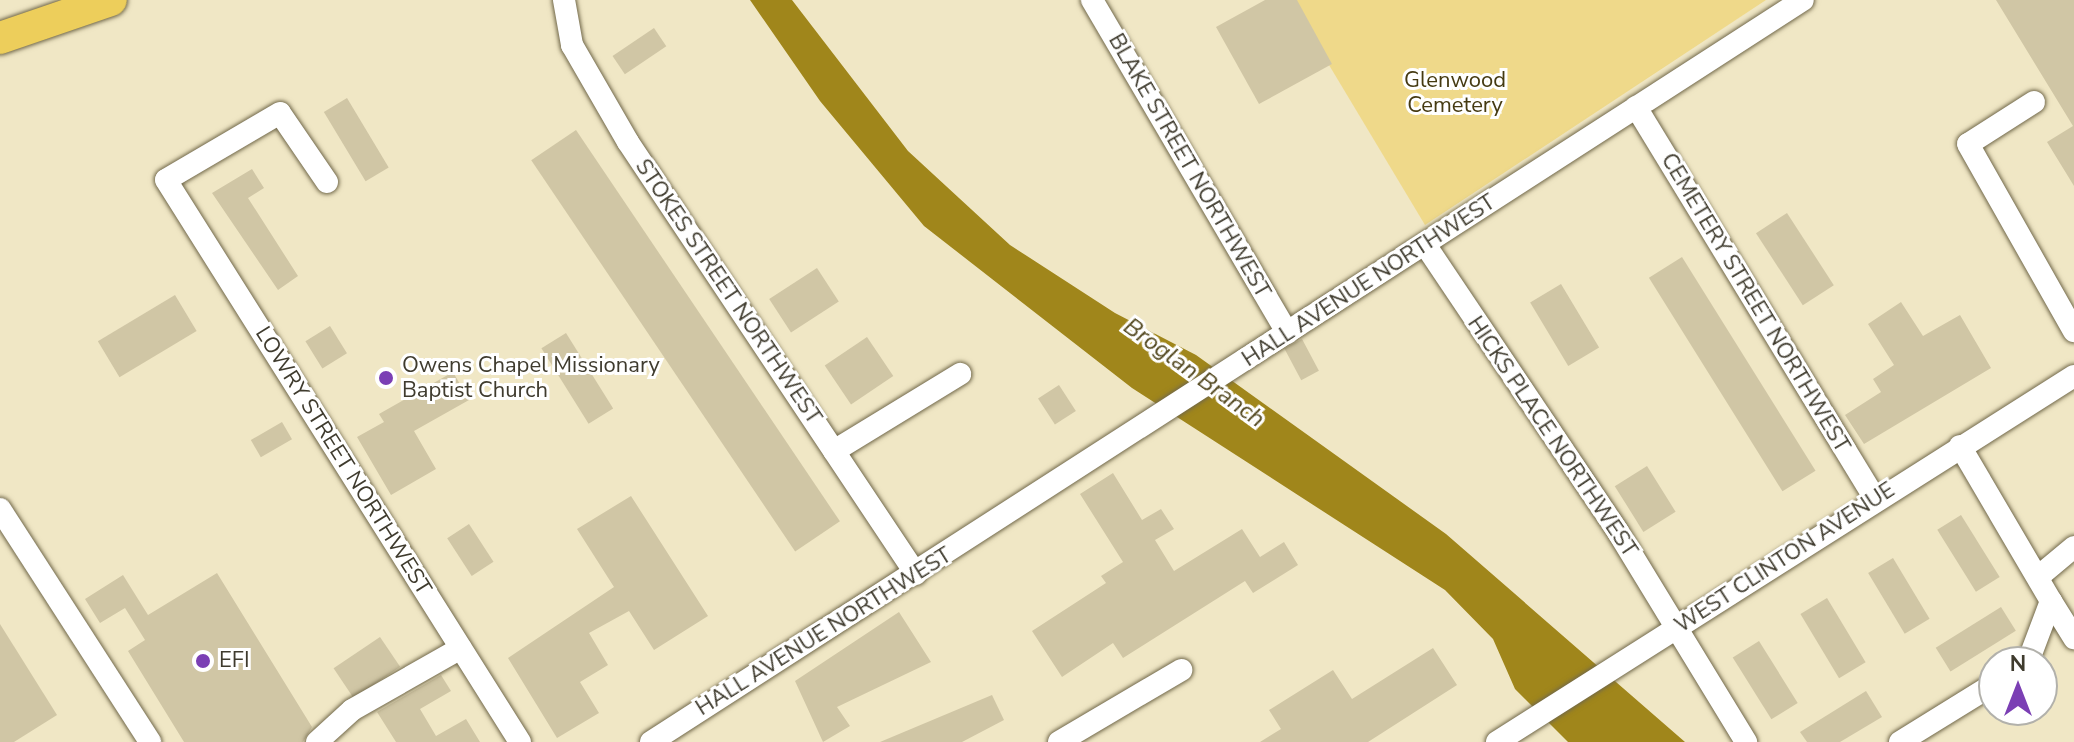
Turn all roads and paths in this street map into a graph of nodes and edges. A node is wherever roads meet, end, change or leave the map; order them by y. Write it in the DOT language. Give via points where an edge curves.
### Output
graph roads {
  1 [pos="111,0"];
  2 [pos="564,0"];
  3 [pos="1092,0"];
  4 [pos="1803,0"];
  5 [pos="0,38"];
  6 [pos="2034,102"];
  7 [pos="1636,107"];
  8 [pos="327,182"];
  9 [pos="1426,246"];
  10 [pos="2074,331"];
  11 [pos="1287,333"];
  12 [pos="960,374"];
  13 [pos="2074,376"];
  14 [pos="1960,446"];
  15 [pos="834,451"];
  16 [pos="1875,499"];
  17 [pos="0,509"];
  18 [pos="2074,547"];
  19 [pos="916,574"];
  20 [pos="2038,577"];
  21 [pos="2051,601"];
  22 [pos="1679,627"];
  23 [pos="2074,638"];
  24 [pos="2034,646"];
  25 [pos="461,648"];
  26 [pos="1181,670"];
  27 [pos="1978,694"];
  28 [pos="150,742"];
  29 [pos="317,742"];
  30 [pos="520,742"];
  31 [pos="651,742"];
  32 [pos="1059,742"];
  33 [pos="1497,742"];
  34 [pos="1746,742"];
  35 [pos="1900,742"];
  1 -- 5 [label="highway"];
  2 -- 15 [label="street, STOKES STREET NORTHWEST" via="572,45 628,142"];
  3 -- 11 [label="street, BLAKE STREET NORTHWEST"];
  4 -- 7 [label="street, HALL AVENUE NORTHWEST"];
  6 -- 10 [label="street" via="1968,144"];
  7 -- 9 [label="street, HALL AVENUE NORTHWEST"];
  7 -- 16 [label="street, CEMETERY STREET NORTHWEST"];
  8 -- 25 [label="street, LOWRY STREET NORTHWEST" via="280,113 166,180"];
  9 -- 11 [label="street, HALL AVENUE NORTHWEST"];
  9 -- 22 [label="street, HICKS PLACE NORTHWEST"];
  11 -- 19 [label="street, HALL AVENUE NORTHWEST"];
  12 -- 15 [label="street"];
  13 -- 14 [label="street, WEST CLINTON AVENUE"];
  14 -- 16 [label="street, WEST CLINTON AVENUE"];
  14 -- 20 [label="street"];
  15 -- 19 [label="street, STOKES STREET NORTHWEST"];
  16 -- 22 [label="street, WEST CLINTON AVENUE"];
  17 -- 28 [label="street"];
  18 -- 20 [label="street"];
  19 -- 31 [label="street, HALL AVENUE NORTHWEST"];
  20 -- 21 [label="street"];
  21 -- 23 [label="street"];
  21 -- 24 [label="street"];
  22 -- 33 [label="street, WEST CLINTON AVENUE"];
  22 -- 34 [label="street, HICKS PLACE NORTHWEST"];
  25 -- 29 [label="street" via="352,710"];
  25 -- 30 [label="street, LOWRY STREET NORTHWEST"];
  26 -- 32 [label="street"];
  27 -- 35 [label="street"];
}
